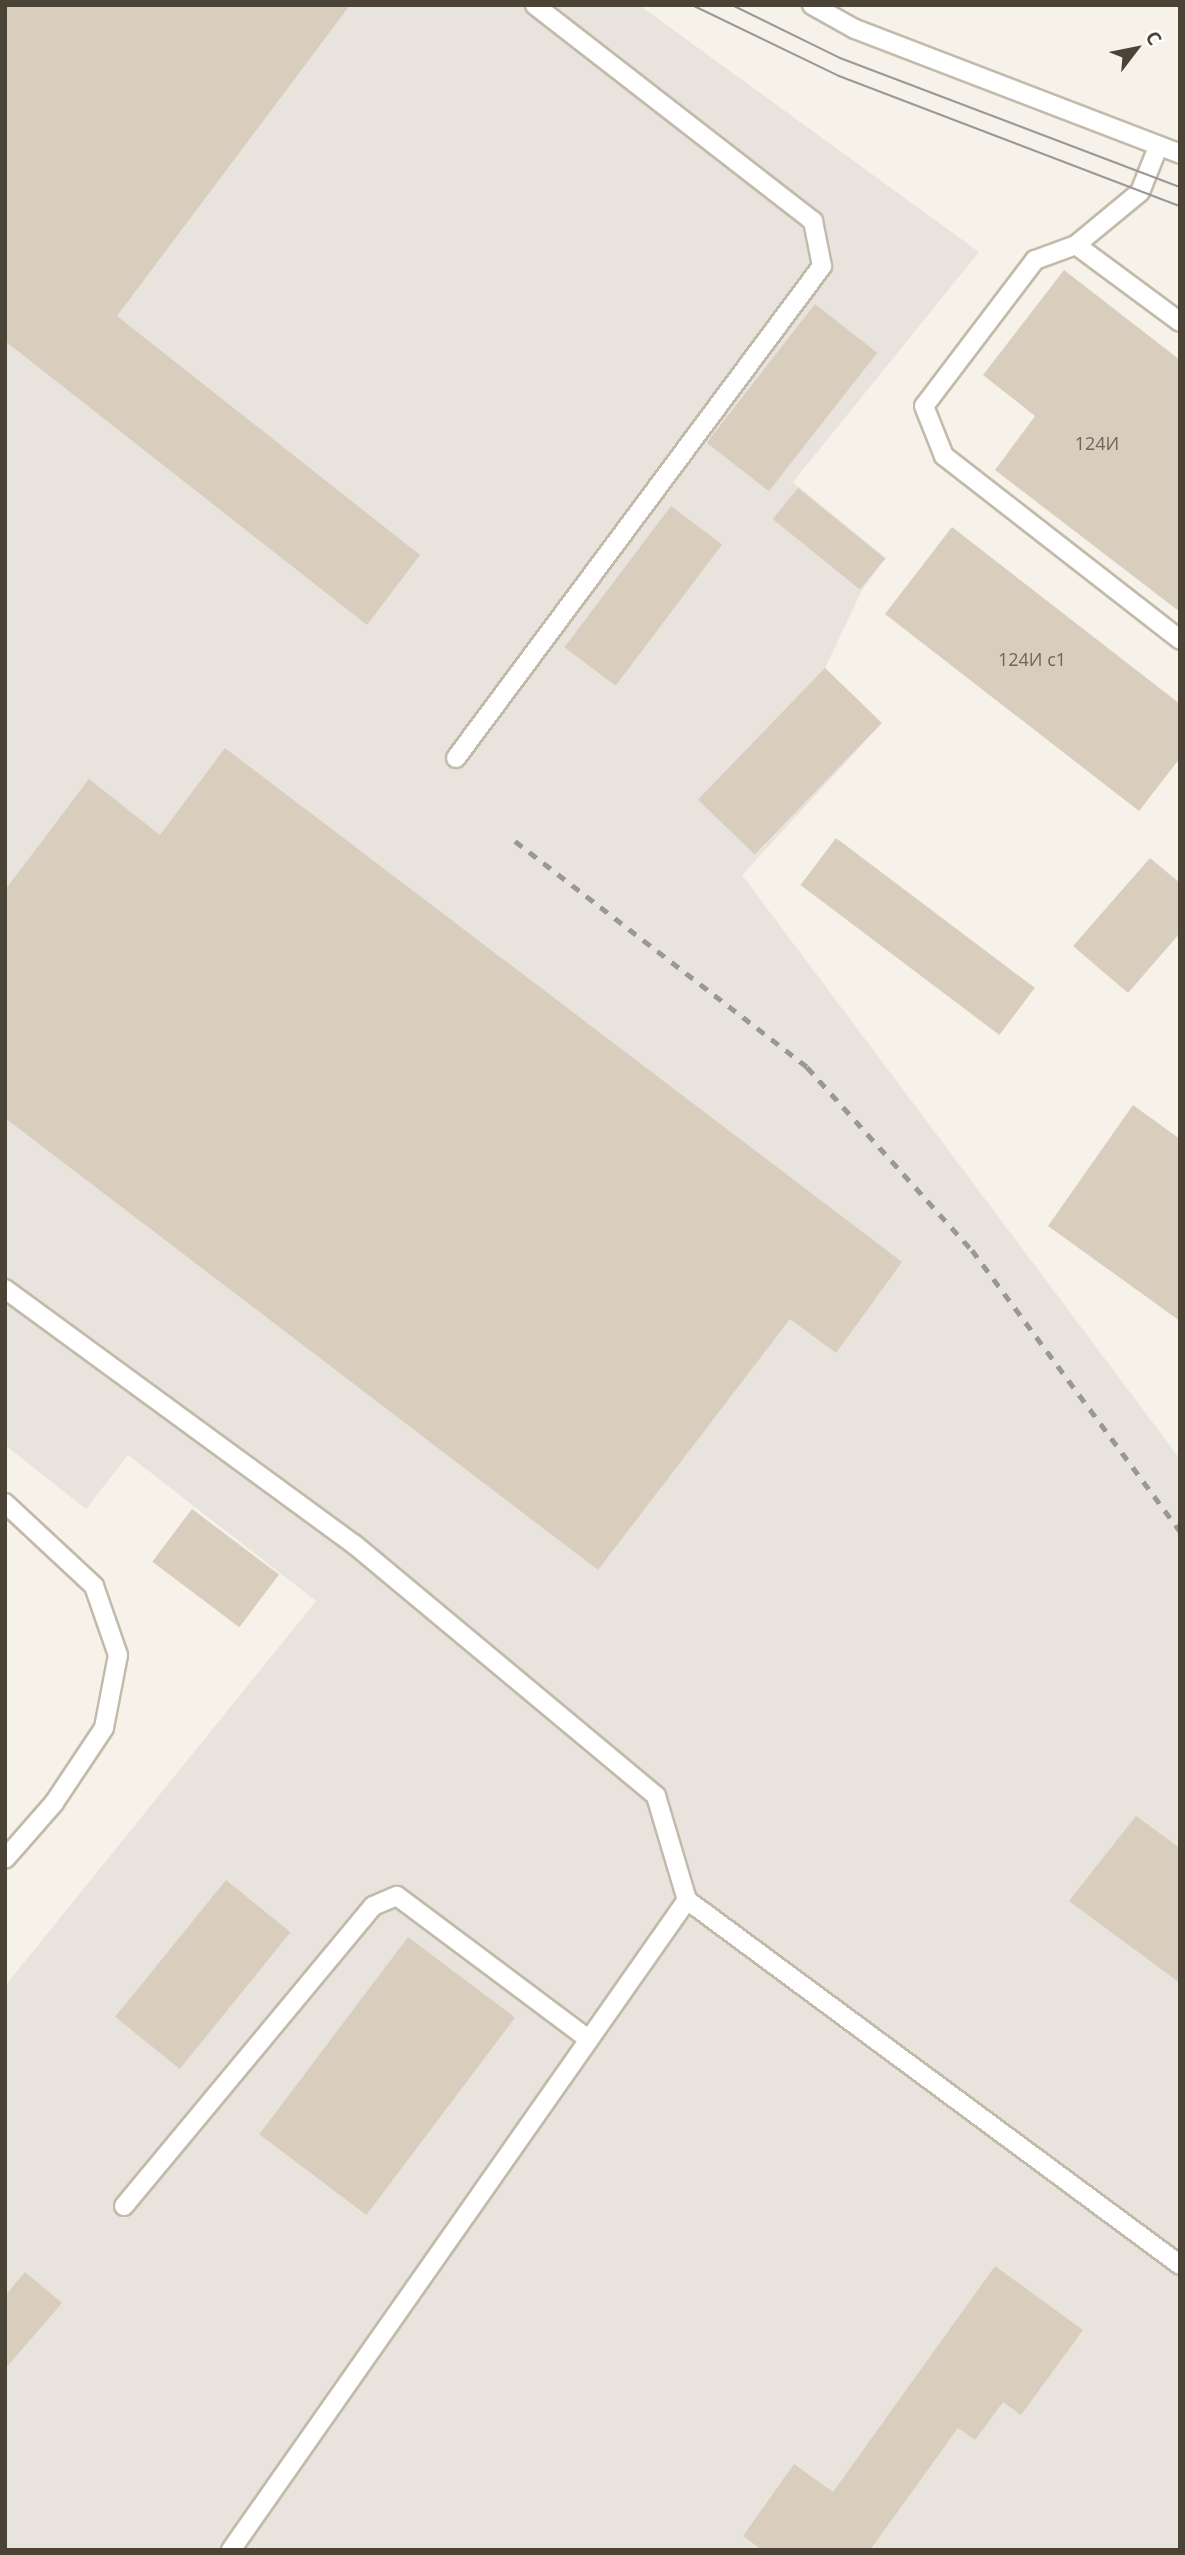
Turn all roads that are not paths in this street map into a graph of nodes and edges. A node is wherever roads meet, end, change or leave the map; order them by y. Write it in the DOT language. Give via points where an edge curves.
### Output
graph roads {
  1 [pos="536,5"];
  2 [pos="812,5"];
  3 [pos="1158,147"];
  4 [pos="1180,154"];
  5 [pos="1076,245"];
  6 [pos="1180,322"];
  7 [pos="1180,640"];
  8 [pos="456,758"];
  9 [pos="5,1289"];
  10 [pos="5,1503"];
  11 [pos="5,1859"];
  12 [pos="687,1900"];
  13 [pos="588,2039"];
  14 [pos="124,2206"];
  15 [pos="1180,2266"];
  16 [pos="231,2550"];
  1 -- 8 [label="lane" via="813,221 822,266"];
  2 -- 3 [label="lane" via="855,29"];
  3 -- 4 [label="lane"];
  3 -- 5 [label="lane" via="1140,192"];
  5 -- 6 [label="lane"];
  5 -- 7 [label="lane" via="1035,260 924,406 944,456"];
  9 -- 12 [label="lane" via="355,1545 656,1796"];
  10 -- 11 [label="lane" via="94,1586 118,1656 104,1728 54,1803"];
  12 -- 13 [label="lane"];
  12 -- 15 [label="lane"];
  13 -- 14 [label="lane" via="397,1896 373,1906"];
  13 -- 16 [label="lane"];
}
